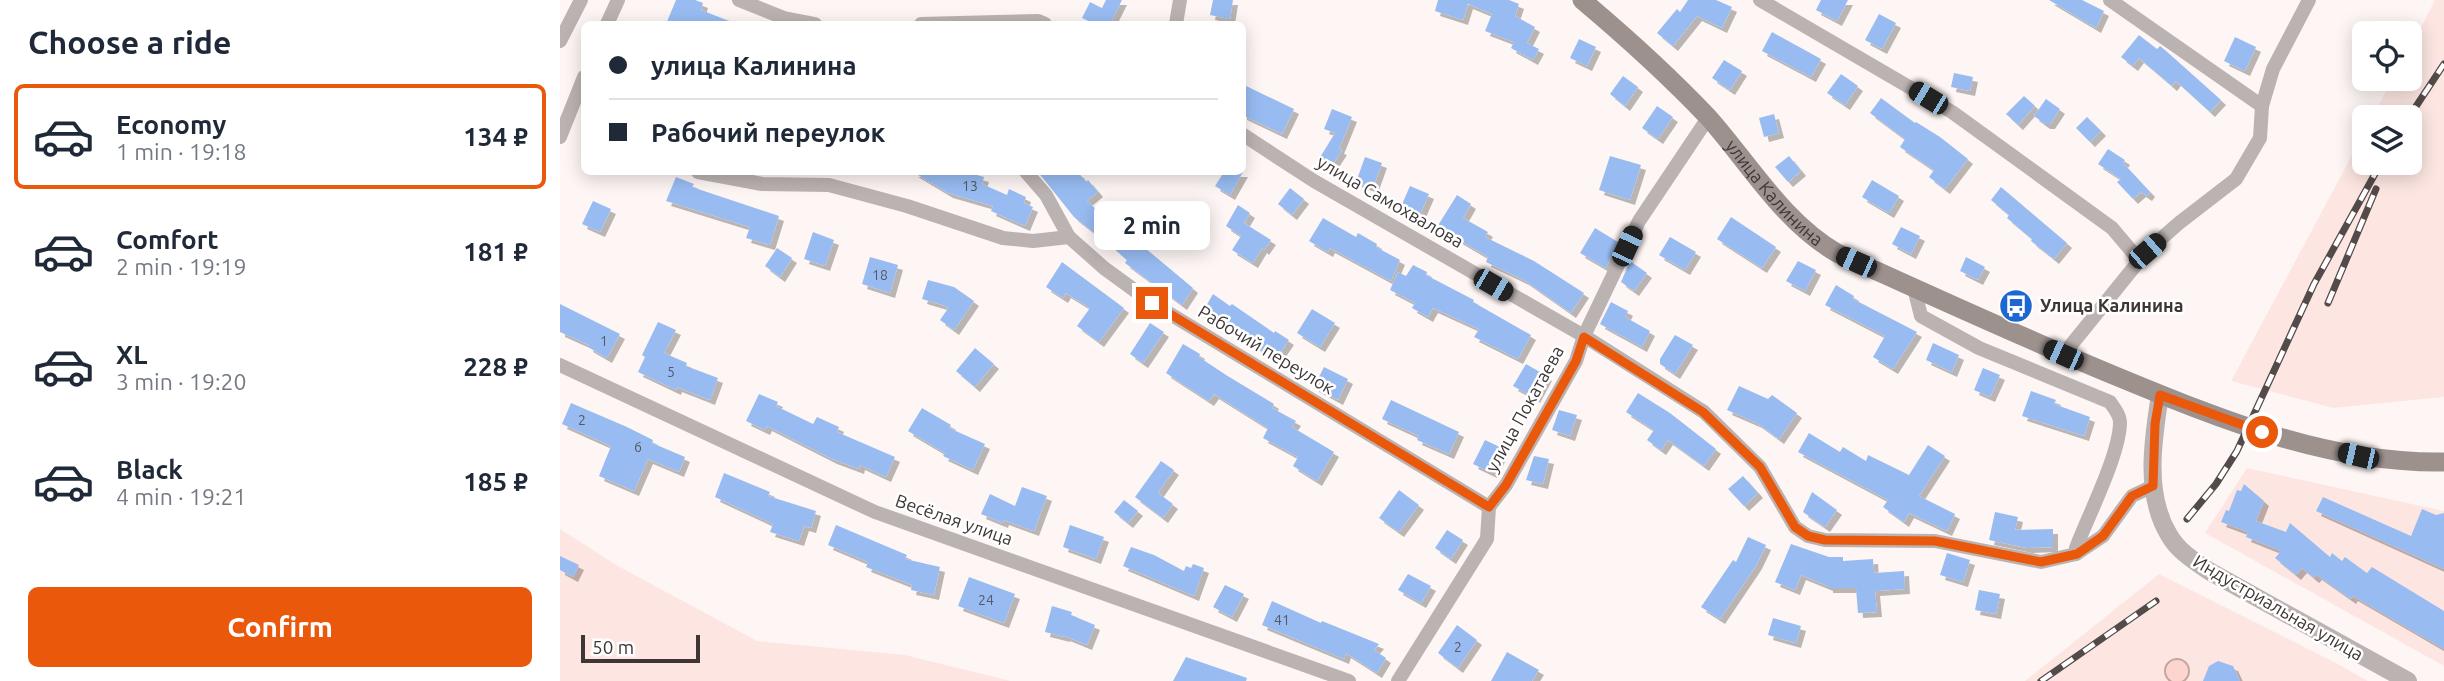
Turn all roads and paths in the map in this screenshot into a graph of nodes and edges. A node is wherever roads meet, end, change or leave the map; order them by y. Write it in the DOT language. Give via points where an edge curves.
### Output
graph roads {
  1 [pos="581,0"];
  2 [pos="618,0"];
  3 [pos="739,0"];
  4 [pos="1180,0"];
  5 [pos="1582,0"];
  6 [pos="1760,0"];
  7 [pos="2110,0"];
  8 [pos="2309,0"];
  9 [pos="608,21"];
  10 [pos="800,21"];
  11 [pos="1176,21"];
  12 [pos="560,41"];
  13 [pos="581,85"];
  14 [pos="2262,106"];
  15 [pos="569,116"];
  16 [pos="1708,118"];
  17 [pos="581,122"];
  18 [pos="560,137"];
  19 [pos="1246,137"];
  20 [pos="714,175"];
  21 [pos="1029,175"];
  22 [pos="1069,237"];
  23 [pos="2140,261"];
  24 [pos="1914,288"];
  25 [pos="1584,337"];
  26 [pos="2063,355"];
  27 [pos="560,365"];
  28 [pos="2160,395"];
  29 [pos="2444,462"];
  30 [pos="2153,486"];
  31 [pos="1489,507"];
  32 [pos="2077,554"];
  33 [pos="1349,681"];
  34 [pos="1398,681"];
  35 [pos="2408,681"];
  1 -- 12 [label="street"];
  2 -- 9 [label="street"];
  3 -- 10 [label="street"];
  4 -- 11 [label="street"];
  5 -- 16 [label="main road, улица Калинина" via="1640,48"];
  6 -- 23 [label="street" via="1952,112 2112,228"];
  7 -- 14 [label="street"];
  8 -- 14 [label="street" via="2273,69"];
  13 -- 15 [label="street"];
  14 -- 23 [label="street" via="2260,138 2236,179 2179,223"];
  15 -- 17 [label="street"];
  15 -- 18 [label="street"];
  16 -- 24 [label="main road, улица Калинина" via="1817,241"];
  16 -- 25 [label="street, улица Покатаева" via="1639,220"];
  19 -- 25 [label="street, улица Самохвалова" via="1314,181"];
  20 -- 22 [label="street" via="762,184 829,185 1003,238"];
  21 -- 22 [label="street, Рабочий переулок" via="1046,195"];
  22 -- 31 [label="street, Рабочий переулок" via="1152,303"];
  23 -- 26 [label="street"];
  24 -- 26 [label="main road, улица Калинина"];
  24 -- 32 [label="street" via="1921,316 1979,348 2110,402 2120,420 2116,448"];
  25 -- 31 [label="street, улица Покатаева" via="1576,361"];
  25 -- 32 [label="street, улица Самохвалова" via="1703,412 1760,467 1795,527 1808,536 1935,541 2041,562"];
  26 -- 28 [label="main road, улица Калинина"];
  27 -- 33 [label="street, Весёлая улица" via="874,512"];
  28 -- 29 [label="main road, улица Калинина" via="2294,442 2358,456"];
  28 -- 30 [label="street, Индустриальная улица"];
  30 -- 32 [label="street, улица Самохвалова" via="2132,496 2103,536"];
  30 -- 35 [label="street, Индустриальная улица" via="2169,536 2187,557"];
  31 -- 34 [label="street, улица Покатаева" via="1486,539"];
}
